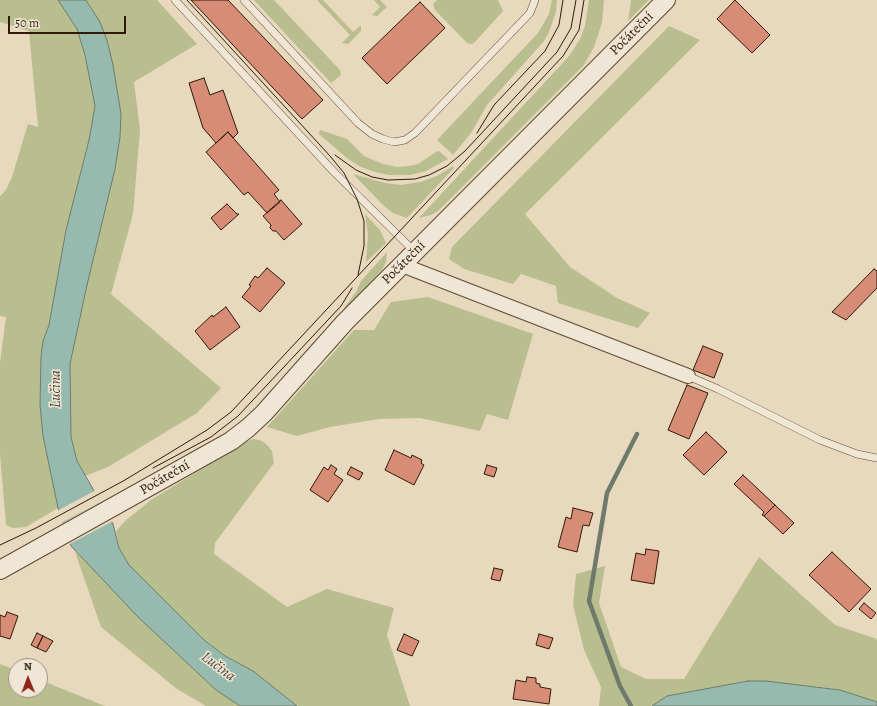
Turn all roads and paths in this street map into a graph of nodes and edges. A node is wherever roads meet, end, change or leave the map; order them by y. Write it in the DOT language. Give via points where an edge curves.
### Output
graph roads {
  1 [pos="175,0"];
  2 [pos="244,0"];
  3 [pos="535,0"];
  4 [pos="666,0"];
  5 [pos="416,252"];
  6 [pos="402,265"];
  7 [pos="688,376"];
  8 [pos="877,458"];
  9 [pos="0,570"];
  1 -- 5 [label="lane" via="334,172"];
  2 -- 3 [label="lane" via="358,123 372,134 394,142 405,140 415,133 530,13"];
  4 -- 5 [label="street, Počáteční"];
  5 -- 6 [label="street, Počáteční"];
  6 -- 7 [label="street" via="636,358"];
  6 -- 9 [label="street, Počáteční" via="345,322 264,413 231,441"];
  7 -- 8 [label="lane" via="820,440 857,454"];
}
